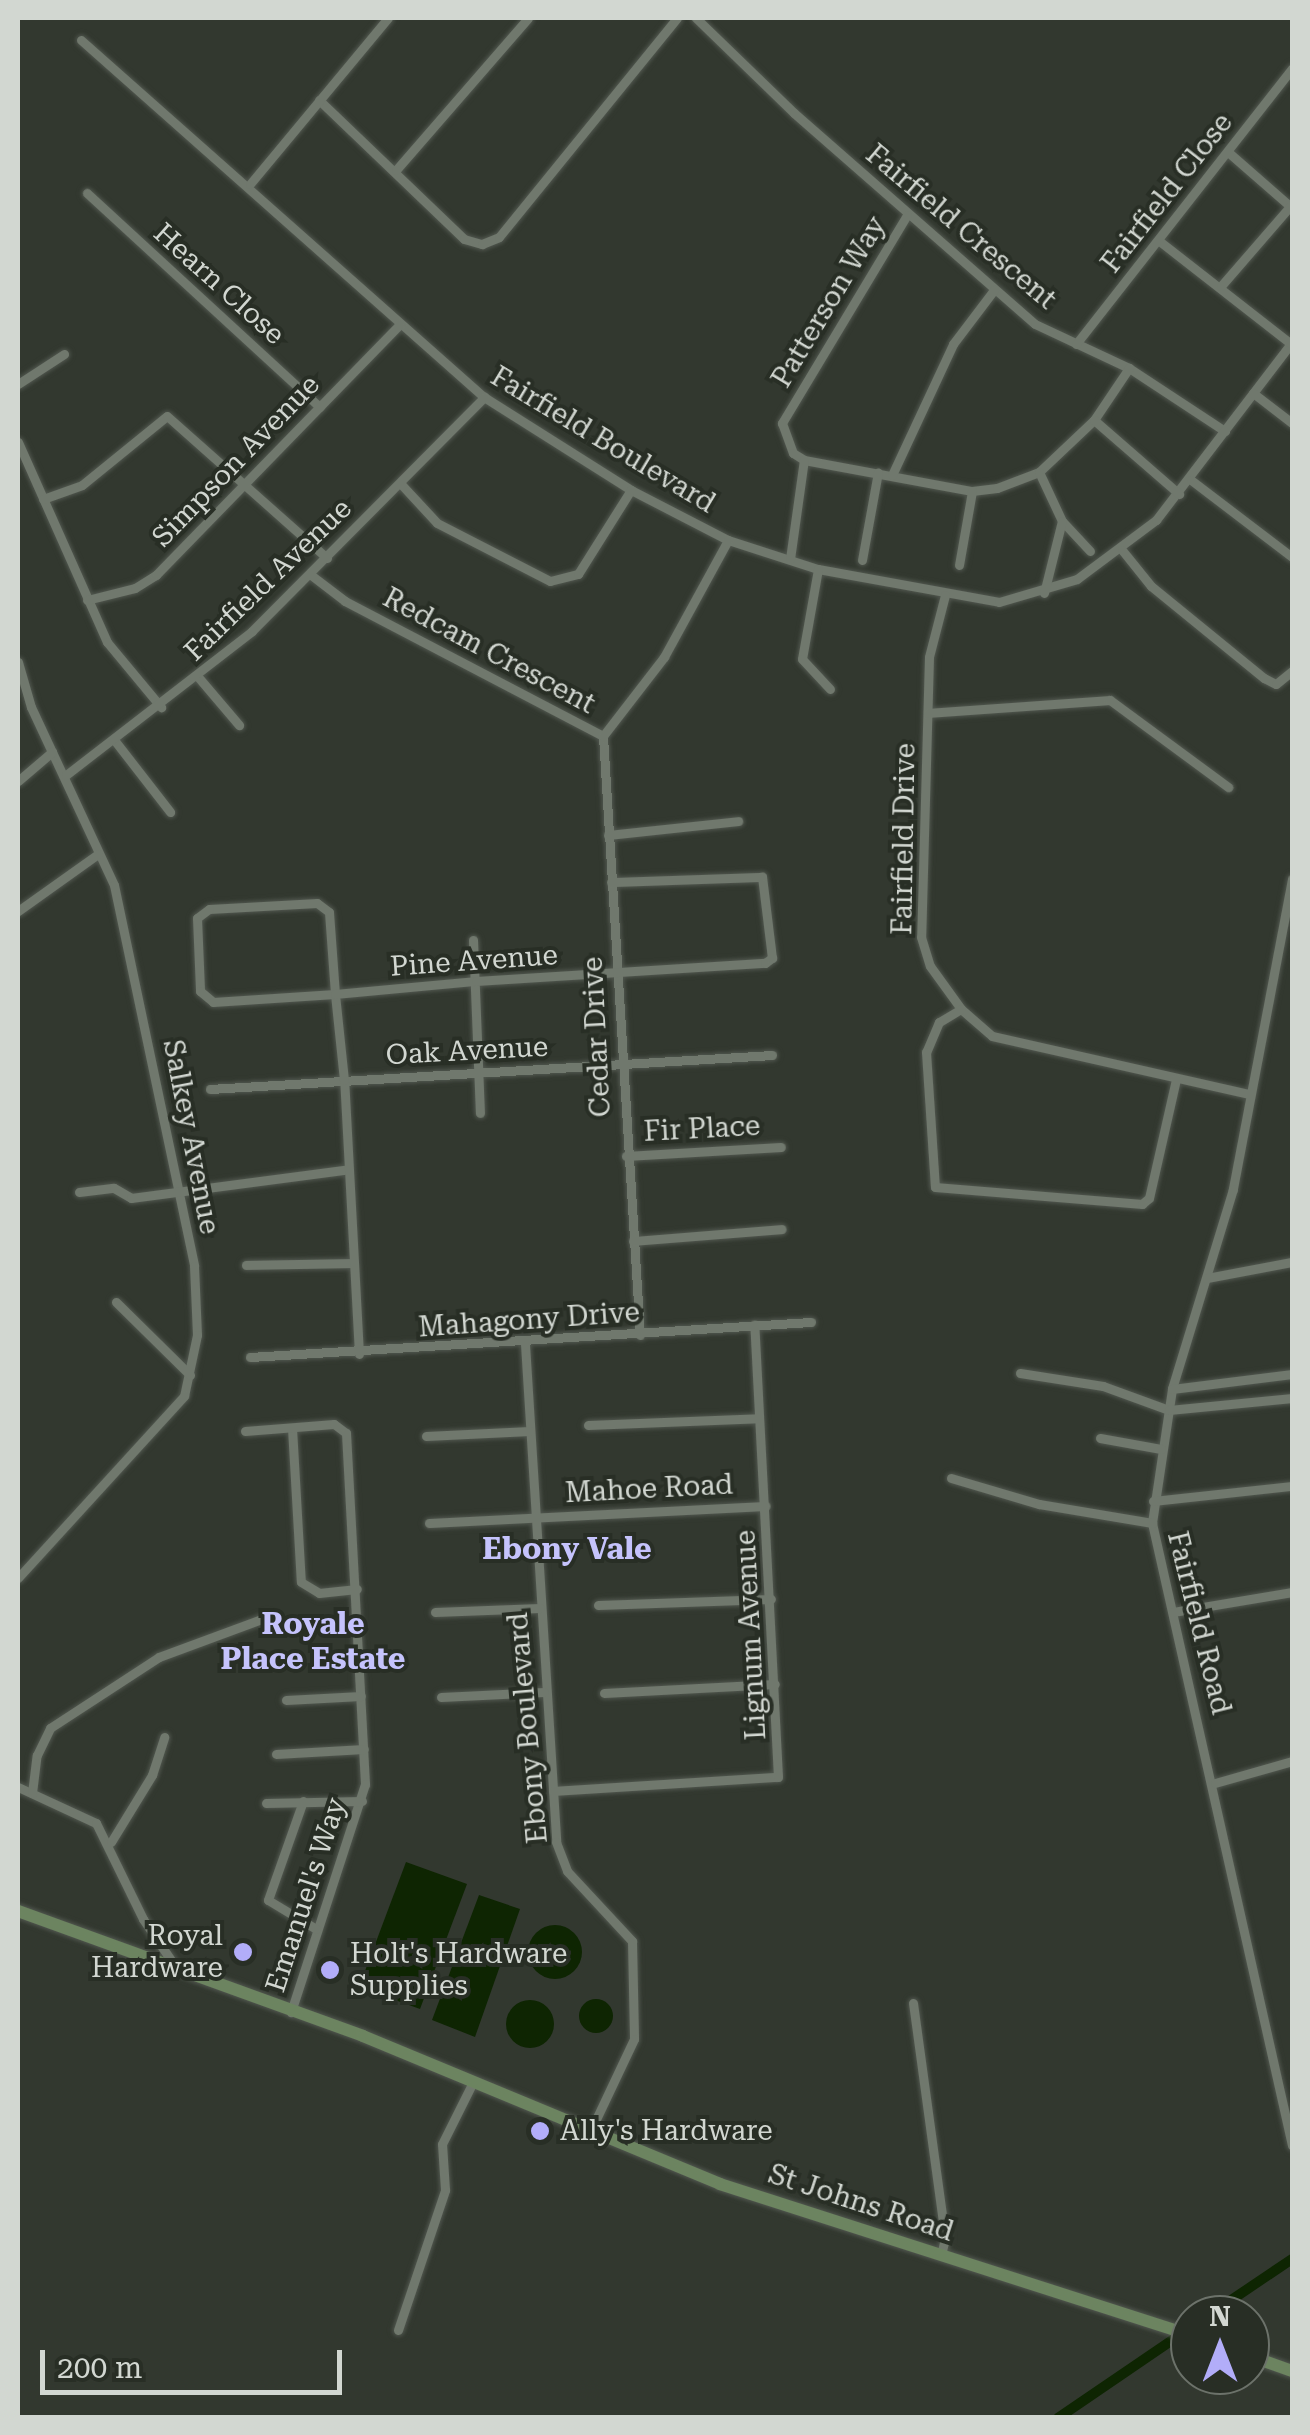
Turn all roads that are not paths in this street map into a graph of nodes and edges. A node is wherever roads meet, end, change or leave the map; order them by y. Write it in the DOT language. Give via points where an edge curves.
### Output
graph roads {
  1 [pos="388,18"];
  2 [pos="528,18"];
  3 [pos="677,18"];
  4 [pos="696,18"];
  5 [pos="81,40"];
  6 [pos="1292,69"];
  7 [pos="319,100"];
  8 [pos="1228,152"];
  9 [pos="396,170"];
  10 [pos="250,184"];
  11 [pos="87,194"];
  12 [pos="1292,206"];
  13 [pos="907,215"];
  14 [pos="1158,240"];
  15 [pos="1221,286"];
  16 [pos="994,290"];
  17 [pos="400,324"];
  18 [pos="1292,343"];
  19 [pos="1076,344"];
  20 [pos="64,354"];
  21 [pos="1129,368"];
  22 [pos="18,384"];
  23 [pos="1254,393"];
  24 [pos="484,398"];
  25 [pos="320,407"];
  26 [pos="1094,420"];
  27 [pos="1292,422"];
  28 [pos="1225,431"];
  29 [pos="18,442"];
  30 [pos="804,460"];
  31 [pos="878,472"];
  32 [pos="1040,472"];
  33 [pos="892,476"];
  34 [pos="1192,480"];
  35 [pos="400,483"];
  36 [pos="242,488"];
  37 [pos="631,490"];
  38 [pos="972,491"];
  39 [pos="1180,494"];
  40 [pos="43,498"];
  41 [pos="1062,520"];
  42 [pos="728,540"];
  43 [pos="1122,550"];
  44 [pos="1090,551"];
  45 [pos="1292,557"];
  46 [pos="327,558"];
  47 [pos="790,559"];
  48 [pos="862,560"];
  49 [pos="960,564"];
  50 [pos="818,568"];
  51 [pos="311,576"];
  52 [pos="1044,594"];
  53 [pos="944,595"];
  54 [pos="87,600"];
  55 [pos="18,665"];
  56 [pos="1292,671"];
  57 [pos="200,678"];
  58 [pos="830,689"];
  59 [pos="161,707"];
  60 [pos="928,713"];
  61 [pos="239,724"];
  62 [pos="603,736"];
  63 [pos="116,740"];
  64 [pos="52,752"];
  65 [pos="66,776"];
  66 [pos="18,781"];
  67 [pos="1228,787"];
  68 [pos="170,812"];
  69 [pos="738,821"];
  70 [pos="608,835"];
  71 [pos="98,854"];
  72 [pos="1292,878"];
  73 [pos="612,882"];
  74 [pos="18,911"];
  75 [pos="473,940"];
  76 [pos="616,974"];
  77 [pos="476,981"];
  78 [pos="335,994"];
  79 [pos="961,1009"];
  80 [pos="772,1055"];
  81 [pos="620,1063"];
  82 [pos="478,1075"];
  83 [pos="1176,1079"];
  84 [pos="344,1080"];
  85 [pos="210,1089"];
  86 [pos="1250,1094"];
  87 [pos="480,1113"];
  88 [pos="780,1147"];
  89 [pos="626,1156"];
  90 [pos="346,1170"];
  91 [pos="179,1188"];
  92 [pos="79,1192"];
  93 [pos="782,1229"];
  94 [pos="633,1241"];
  95 [pos="1292,1262"];
  96 [pos="351,1263"];
  97 [pos="246,1266"];
  98 [pos="1206,1278"];
  99 [pos="116,1302"];
  100 [pos="810,1322"];
  101 [pos="754,1326"];
  102 [pos="640,1335"];
  103 [pos="525,1344"];
  104 [pos="359,1354"];
  105 [pos="250,1357"];
  106 [pos="1020,1373"];
  107 [pos="1292,1374"];
  108 [pos="190,1375"];
  109 [pos="1172,1389"];
  110 [pos="1292,1398"];
  111 [pos="1169,1410"];
  112 [pos="759,1418"];
  113 [pos="588,1424"];
  114 [pos="292,1428"];
  115 [pos="244,1431"];
  116 [pos="530,1431"];
  117 [pos="426,1436"];
  118 [pos="1100,1438"];
  119 [pos="1162,1449"];
  120 [pos="951,1478"];
  121 [pos="1292,1486"];
  122 [pos="1153,1501"];
  123 [pos="766,1506"];
  124 [pos="535,1517"];
  125 [pos="429,1522"];
  126 [pos="1152,1524"];
  127 [pos="18,1578"];
  128 [pos="357,1589"];
  129 [pos="1292,1592"];
  130 [pos="771,1599"];
  131 [pos="598,1604"];
  132 [pos="540,1608"];
  133 [pos="435,1612"];
  134 [pos="1173,1612"];
  135 [pos="267,1617"];
  136 [pos="776,1684"];
  137 [pos="544,1692"];
  138 [pos="604,1693"];
  139 [pos="361,1696"];
  140 [pos="441,1697"];
  141 [pos="286,1700"];
  142 [pos="164,1737"];
  143 [pos="364,1749"];
  144 [pos="276,1754"];
  145 [pos="1292,1761"];
  146 [pos="1215,1783"];
  147 [pos="18,1786"];
  148 [pos="553,1791"];
  149 [pos="32,1793"];
  150 [pos="362,1801"];
  151 [pos="303,1802"];
  152 [pos="266,1803"];
  153 [pos="111,1842"];
  154 [pos="18,1911"];
  155 [pos="316,1929"];
  156 [pos="178,1971"];
  157 [pos="914,2003"];
  158 [pos="292,2012"];
  159 [pos="472,2084"];
  160 [pos="590,2132"];
  161 [pos="1292,2146"];
  162 [pos="941,2255"];
  163 [pos="1170,2328"];
  164 [pos="398,2330"];
  1 -- 7 [label="street"];
  2 -- 9 [label="street"];
  3 -- 9 [label="street" via="499,237 482,244 464,239"];
  4 -- 13 [label="street, Fairfield Crescent"];
  5 -- 10 [label="street, Fairfield Boulevard"];
  6 -- 8 [label="street, Fairfield Close"];
  7 -- 9 [label="street"];
  7 -- 10 [label="street"];
  8 -- 12 [label="street"];
  8 -- 14 [label="street, Fairfield Close"];
  10 -- 17 [label="street, Fairfield Boulevard"];
  11 -- 25 [label="street, Hearn Close"];
  12 -- 15 [label="street"];
  13 -- 16 [label="street, Fairfield Crescent"];
  13 -- 30 [label="street, Patterson Way" via="782,423 786,441"];
  14 -- 15 [label="street"];
  14 -- 19 [label="street, Fairfield Close"];
  15 -- 18 [label="street"];
  16 -- 19 [label="street, Fairfield Crescent" via="1036,324"];
  16 -- 33 [label="street" via="954,344"];
  17 -- 24 [label="street, Fairfield Boulevard"];
  17 -- 25 [label="street, Simpson Avenue"];
  18 -- 23 [label="street, Fairfield Boulevard"];
  19 -- 21 [label="street, Fairfield Crescent"];
  20 -- 22 [label="street"];
  21 -- 26 [label="street"];
  21 -- 28 [label="street, Fairfield Crescent"];
  23 -- 27 [label="street"];
  23 -- 28 [label="street, Fairfield Boulevard"];
  24 -- 35 [label="street, Fairfield Avenue"];
  24 -- 37 [label="street, Fairfield Boulevard"];
  25 -- 36 [label="street, Simpson Avenue"];
  26 -- 32 [label="street"];
  26 -- 39 [label="street"];
  28 -- 34 [label="street, Fairfield Boulevard"];
  29 -- 40 [label="street"];
  30 -- 31 [label="street"];
  30 -- 47 [label="street"];
  31 -- 33 [label="street"];
  31 -- 48 [label="street"];
  32 -- 38 [label="street"];
  32 -- 41 [label="street"];
  33 -- 38 [label="street"];
  34 -- 39 [label="street, Fairfield Boulevard"];
  34 -- 45 [label="street"];
  35 -- 37 [label="street" via="437,523 550,582 578,574"];
  35 -- 46 [label="street, Fairfield Avenue"];
  36 -- 40 [label="street" via="167,416 82,485"];
  36 -- 46 [label="street"];
  36 -- 54 [label="street, Simpson Avenue" via="156,574 135,588"];
  37 -- 42 [label="street, Fairfield Boulevard"];
  38 -- 49 [label="street"];
  39 -- 43 [label="street, Fairfield Boulevard"];
  40 -- 54 [label="street"];
  41 -- 44 [label="street"];
  41 -- 52 [label="street"];
  42 -- 47 [label="street, Fairfield Boulevard"];
  42 -- 62 [label="street, Redcam Crescent" via="664,657"];
  43 -- 52 [label="street, Fairfield Boulevard"];
  43 -- 56 [label="street" via="1151,586 1264,678 1276,684"];
  46 -- 51 [label="street, Fairfield Avenue"];
  47 -- 50 [label="street, Fairfield Boulevard"];
  50 -- 53 [label="street, Fairfield Boulevard"];
  50 -- 58 [label="street" via="802,659"];
  51 -- 57 [label="street, Fairfield Avenue"];
  51 -- 62 [label="street, Redcam Crescent" via="344,601"];
  52 -- 53 [label="street, Fairfield Boulevard" via="999,602"];
  53 -- 60 [label="street, Fairfield Drive" via="929,657"];
  54 -- 59 [label="street" via="106,642"];
  55 -- 64 [label="street, Salkey Avenue"];
  57 -- 59 [label="street, Fairfield Avenue"];
  57 -- 61 [label="street"];
  59 -- 63 [label="street, Fairfield Avenue"];
  60 -- 67 [label="street" via="1110,700"];
  60 -- 79 [label="street, Fairfield Drive" via="921,938 930,966"];
  62 -- 70 [label="street, Cedar Drive"];
  63 -- 65 [label="street, Fairfield Avenue"];
  63 -- 68 [label="street"];
  64 -- 65 [label="street, Salkey Avenue"];
  64 -- 66 [label="street"];
  65 -- 71 [label="street, Salkey Avenue"];
  69 -- 70 [label="street"];
  70 -- 73 [label="street, Cedar Drive"];
  71 -- 74 [label="street"];
  71 -- 91 [label="street, Salkey Avenue" via="114,885"];
  72 -- 86 [label="street, Fairfield Road"];
  73 -- 76 [label="street, Cedar Drive"];
  73 -- 76 [label="street, Pine Avenue" via="762,877 775,947 765,963"];
  75 -- 77 [label="street"];
  76 -- 77 [label="street, Pine Avenue"];
  76 -- 81 [label="street, Cedar Drive"];
  77 -- 78 [label="street, Pine Avenue"];
  77 -- 82 [label="street"];
  78 -- 78 [label="street, Pine Avenue" via="213,1002 200,990 202,912 325,906"];
  78 -- 84 [label="street"];
  79 -- 83 [label="street, Fairfield Drive" via="992,1036"];
  79 -- 83 [label="street" via="939,1022 926,1052 935,1187 1142,1204 1150,1198"];
  80 -- 81 [label="street, Oak Avenue"];
  81 -- 82 [label="street, Oak Avenue"];
  81 -- 89 [label="street, Cedar Drive"];
  82 -- 84 [label="street, Oak Avenue"];
  82 -- 87 [label="street"];
  83 -- 86 [label="street, Fairfield Drive"];
  84 -- 85 [label="street, Oak Avenue"];
  84 -- 90 [label="street"];
  86 -- 98 [label="street, Fairfield Road" via="1233,1189"];
  88 -- 89 [label="street, Fir Place"];
  89 -- 94 [label="street, Cedar Drive"];
  90 -- 91 [label="street"];
  90 -- 96 [label="street"];
  91 -- 92 [label="street" via="131,1198 114,1188"];
  91 -- 108 [label="street, Salkey Avenue" via="194,1266 197,1335"];
  93 -- 94 [label="street"];
  94 -- 102 [label="street, Cedar Drive"];
  95 -- 98 [label="street"];
  96 -- 97 [label="street"];
  96 -- 104 [label="street"];
  98 -- 109 [label="street, Fairfield Road"];
  99 -- 108 [label="street"];
  100 -- 101 [label="street, Mahagony Drive"];
  101 -- 102 [label="street, Mahagony Drive"];
  101 -- 112 [label="street, Lignum Avenue"];
  102 -- 103 [label="street, Mahagony Drive"];
  103 -- 104 [label="street, Mahagony Drive"];
  103 -- 116 [label="street, Ebony Boulevard"];
  104 -- 105 [label="street, Mahagony Drive"];
  106 -- 111 [label="street" via="1103,1386"];
  107 -- 109 [label="street"];
  108 -- 127 [label="street, Salkey Avenue" via="172,1410"];
  109 -- 111 [label="street, Fairfield Road"];
  110 -- 111 [label="street"];
  111 -- 119 [label="street, Fairfield Road"];
  112 -- 113 [label="street"];
  112 -- 123 [label="street, Lignum Avenue"];
  114 -- 115 [label="street"];
  114 -- 128 [label="street, Emanuel's Way" via="334,1424 346,1433"];
  114 -- 128 [label="street" via="301,1582 319,1594"];
  116 -- 117 [label="street"];
  116 -- 124 [label="street, Ebony Boulevard"];
  118 -- 119 [label="street"];
  119 -- 122 [label="street, Fairfield Road"];
  120 -- 126 [label="street" via="1039,1504"];
  121 -- 122 [label="street"];
  122 -- 126 [label="street, Fairfield Road"];
  123 -- 124 [label="street, Mahoe Road"];
  123 -- 130 [label="street, Lignum Avenue"];
  124 -- 125 [label="street, Mahoe Road"];
  124 -- 132 [label="street, Ebony Boulevard"];
  126 -- 134 [label="street, Fairfield Road"];
  128 -- 139 [label="street, Emanuel's Way"];
  129 -- 134 [label="street"];
  130 -- 131 [label="street"];
  130 -- 136 [label="street, Lignum Avenue"];
  132 -- 133 [label="street"];
  132 -- 137 [label="street, Ebony Boulevard"];
  134 -- 146 [label="street, Fairfield Road"];
  135 -- 149 [label="street" via="159,1657 50,1728 37,1754"];
  136 -- 138 [label="street"];
  136 -- 148 [label="street, Lignum Avenue" via="778,1777"];
  137 -- 140 [label="street"];
  137 -- 148 [label="street, Ebony Boulevard"];
  139 -- 141 [label="street"];
  139 -- 143 [label="street, Emanuel's Way"];
  142 -- 153 [label="street" via="152,1775"];
  143 -- 144 [label="street"];
  143 -- 150 [label="street, Emanuel's Way"];
  145 -- 146 [label="street"];
  146 -- 161 [label="street, Fairfield Road"];
  147 -- 149 [label="street"];
  148 -- 160 [label="street, Ebony Boulevard" via="556,1842 568,1871 632,1941 634,2039"];
  149 -- 153 [label="street" via="96,1823"];
  150 -- 151 [label="street"];
  150 -- 155 [label="street, Emanuel's Way"];
  151 -- 152 [label="street"];
  151 -- 155 [label="street" via="268,1900"];
  153 -- 156 [label="street" via="143,1918"];
  154 -- 156 [label="main road, St Johns Road"];
  155 -- 158 [label="street, Emanuel's Way"];
  156 -- 158 [label="main road, St Johns Road"];
  157 -- 162 [label="street" via="945,2238"];
  158 -- 159 [label="main road, St Johns Road"];
  159 -- 160 [label="main road, St Johns Road"];
  159 -- 164 [label="street" via="442,2144 445,2190"];
  160 -- 162 [label="main road, St Johns Road" via="720,2184"];
  162 -- 163 [label="main road, St Johns Road"];
}
